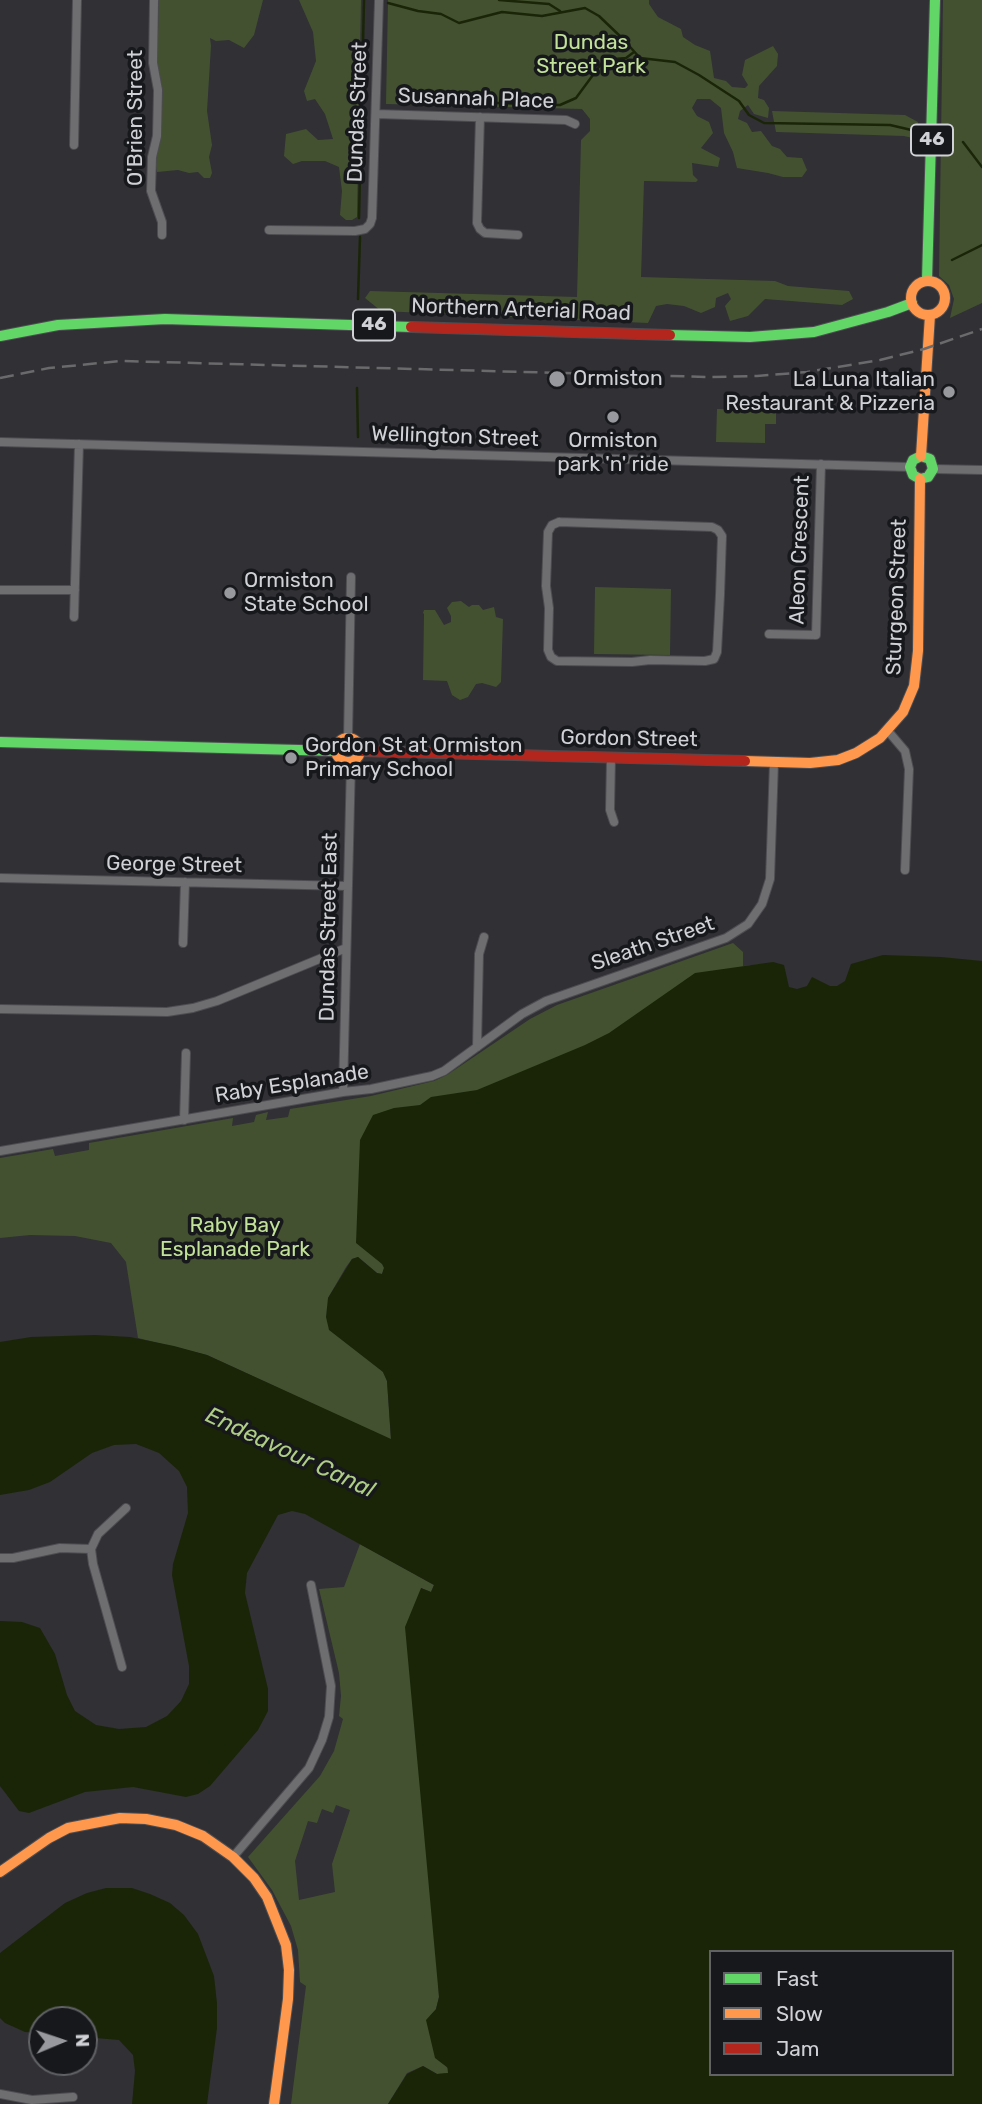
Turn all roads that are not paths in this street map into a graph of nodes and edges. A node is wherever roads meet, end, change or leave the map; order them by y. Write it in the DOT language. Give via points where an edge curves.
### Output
graph roads {
  1 [pos="77,0"];
  2 [pos="155,0"];
  3 [pos="379,0"];
  4 [pos="936,0"];
  5 [pos="376,114"];
  6 [pos="480,117"];
  7 [pos="575,124"];
  8 [pos="74,145"];
  9 [pos="269,230"];
  10 [pos="517,234"];
  11 [pos="162,235"];
  12 [pos="928,280"];
  13 [pos="912,303"];
  14 [pos="930,316"];
  15 [pos="0,336"];
  16 [pos="0,442"];
  17 [pos="79,444"];
  18 [pos="921,456"];
  19 [pos="821,464"];
  20 [pos="910,467"];
  21 [pos="933,469"];
  22 [pos="982,470"];
  23 [pos="920,479"];
  24 [pos="718,530"];
  25 [pos="351,577"];
  26 [pos="0,590"];
  27 [pos="75,590"];
  28 [pos="74,617"];
  29 [pos="769,634"];
  30 [pos="888,731"];
  31 [pos="348,738"];
  32 [pos="0,742"];
  33 [pos="336,751"];
  34 [pos="360,751"];
  35 [pos="611,758"];
  36 [pos="351,762"];
  37 [pos="774,762"];
  38 [pos="614,822"];
  39 [pos="905,870"];
  40 [pos="0,878"];
  41 [pos="185,882"];
  42 [pos="348,886"];
  43 [pos="484,937"];
  44 [pos="183,943"];
  45 [pos="346,948"];
  46 [pos="568,993"];
  47 [pos="0,1009"];
  48 [pos="477,1047"];
  49 [pos="186,1053"];
  50 [pos="343,1092"];
  51 [pos="184,1119"];
  52 [pos="0,1152"];
  53 [pos="126,1508"];
  54 [pos="91,1549"];
  55 [pos="0,1558"];
  56 [pos="311,1585"];
  57 [pos="122,1667"];
  58 [pos="233,1857"];
  59 [pos="0,1872"];
  60 [pos="0,2094"];
  61 [pos="73,2097"];
  62 [pos="274,2104"];
  1 -- 8 [label="street"];
  2 -- 11 [label="street, O'Brien Street" via="153,63 158,90 151,191"];
  3 -- 5 [label="street, Dundas Street"];
  4 -- 12 [label="street, 46"];
  5 -- 6 [label="street, Susannah Place"];
  5 -- 9 [label="street, Dundas Street" via="370,224 355,231"];
  6 -- 7 [label="street, Susannah Place"];
  6 -- 10 [label="street" via="477,223 485,233"];
  12 -- 13 [label="street" via="914,288"];
  12 -- 14 [label="street" via="940,285 946,297 942,309"];
  13 -- 14 [label="street" via="918,312"];
  13 -- 15 [label="street, Northern Arterial Road / 46" via="814,332 750,337 165,319 58,325"];
  14 -- 18 [label="street"];
  16 -- 17 [label="street, Wellington Street"];
  17 -- 19 [label="street, Wellington Street"];
  17 -- 27 [label="street"];
  18 -- 20 [label="street"];
  18 -- 21 [label="street" via="930,459"];
  19 -- 20 [label="street, Wellington Street"];
  19 -- 29 [label="street, Aleon Crescent" via="816,635"];
  20 -- 23 [label="street"];
  21 -- 22 [label="street"];
  21 -- 23 [label="street"];
  23 -- 30 [label="street, Sturgeon Street" via="917,668 909,700"];
  24 -- 24 [label="street" via="722,536 714,659 632,663 551,657 546,586 552,525"];
  25 -- 31 [label="street"];
  26 -- 27 [label="street"];
  27 -- 28 [label="street"];
  30 -- 37 [label="street, Gordon Street" via="838,760"];
  30 -- 39 [label="street" via="905,751 909,769"];
  31 -- 33 [label="street" via="338,743"];
  31 -- 34 [label="street"];
  32 -- 33 [label="street"];
  33 -- 36 [label="street" via="340,760"];
  34 -- 35 [label="street, Gordon Street"];
  34 -- 36 [label="street"];
  35 -- 37 [label="street, Gordon Street"];
  35 -- 38 [label="street"];
  36 -- 42 [label="street, Dundas Street East"];
  37 -- 46 [label="street, Sleath Street" via="770,879 762,904 748,924 726,938"];
  40 -- 41 [label="street, George Street"];
  41 -- 42 [label="street, George Street"];
  41 -- 44 [label="street"];
  42 -- 45 [label="street, Dundas Street East"];
  43 -- 48 [label="street" via="479,954"];
  45 -- 47 [label="street" via="193,1008 167,1012"];
  45 -- 50 [label="street, Dundas Street East"];
  46 -- 48 [label="street, Raby Esplanade" via="522,1014"];
  48 -- 50 [label="street, Raby Esplanade" via="432,1076"];
  49 -- 51 [label="street"];
  50 -- 51 [label="street, Raby Esplanade"];
  51 -- 52 [label="street, Raby Esplanade"];
  53 -- 54 [label="street" via="108,1523"];
  54 -- 55 [label="street" via="60,1548"];
  54 -- 57 [label="street"];
  56 -- 58 [label="street" via="331,1686 323,1740 309,1768"];
  58 -- 59 [label="street" via="203,1836 176,1825 120,1818 68,1828"];
  58 -- 62 [label="street" via="267,1897 286,1945 288,1999"];
  60 -- 61 [label="street" via="32,2100"];
}
